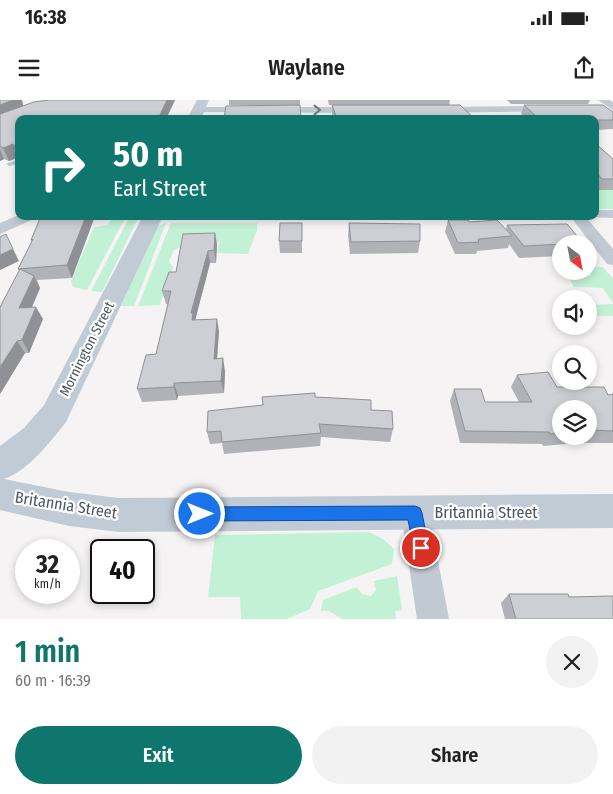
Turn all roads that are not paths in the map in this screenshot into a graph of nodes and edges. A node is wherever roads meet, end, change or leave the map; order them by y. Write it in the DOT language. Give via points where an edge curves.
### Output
graph roads {
  1 [pos="603,100"];
  2 [pos="613,108"];
  3 [pos="561,109"];
  4 [pos="596,109"];
  5 [pos="198,110"];
  6 [pos="372,110"];
  7 [pos="428,110"];
  8 [pos="490,110"];
  9 [pos="494,115"];
  10 [pos="15,162"];
  11 [pos="9,164"];
  12 [pos="599,214"];
  13 [pos="613,214"];
  14 [pos="20,220"];
  15 [pos="150,220"];
  16 [pos="580,220"];
  17 [pos="0,229"];
  18 [pos="613,260"];
  19 [pos="0,466"];
  20 [pos="0,494"];
  21 [pos="613,511"];
  22 [pos="415,513"];
  23 [pos="433,619"];
  1 -- 2 [label="street"];
  2 -- 4 [label="street"];
  3 -- 8 [label="street"];
  5 -- 6 [label="street, one-way"];
  7 -- 8 [label="street"];
  8 -- 9 [label="street"];
  10 -- 11 [label="lane"];
  12 -- 13 [label="street"];
  14 -- 17 [label="street"];
  15 -- 19 [label="street, Mornington Street" via="55,413 35,436"];
  16 -- 18 [label="street"];
  20 -- 22 [label="street, Britannia Street" via="68,509 119,515"];
  21 -- 22 [label="street, Britannia Street"];
  22 -- 23 [label="street"];
}
